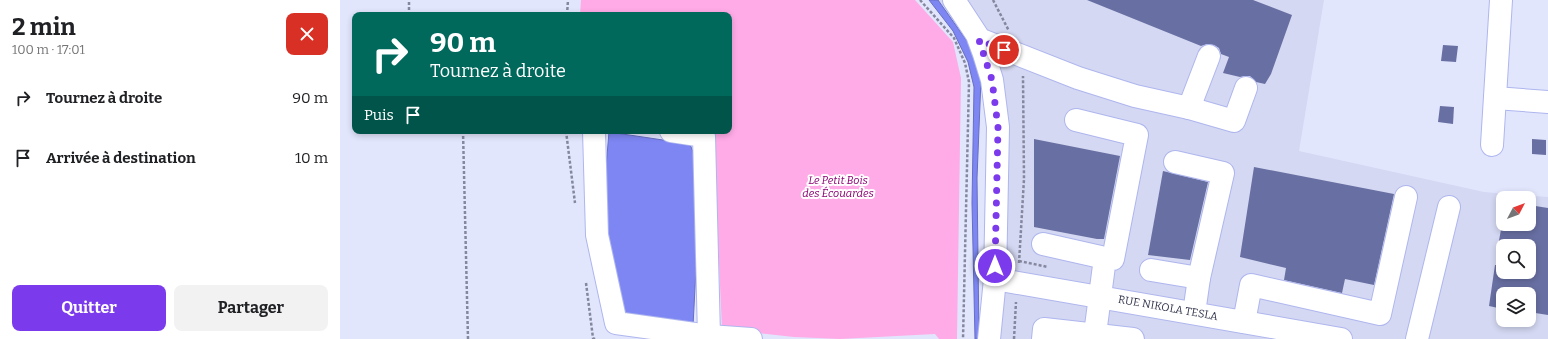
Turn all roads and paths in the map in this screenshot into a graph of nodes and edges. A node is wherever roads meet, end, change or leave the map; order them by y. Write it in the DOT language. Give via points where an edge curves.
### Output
graph roads {
  1 [pos="409,0"];
  2 [pos="568,0"];
  3 [pos="920,0"];
  4 [pos="954,0"];
  5 [pos="993,0"];
  6 [pos="1501,0"];
  7 [pos="409,12"];
  8 [pos="567,12"];
  9 [pos="979,40"];
  10 [pos="1017,54"];
  11 [pos="1209,56"];
  12 [pos="1246,88"];
  13 [pos="1495,98"];
  14 [pos="1548,102"];
  15 [pos="1189,108"];
  16 [pos="1076,120"];
  17 [pos="463,134"];
  18 [pos="594,134"];
  19 [pos="690,134"];
  20 [pos="1492,145"];
  21 [pos="1175,162"];
  22 [pos="1406,197"];
  23 [pos="1449,207"];
  24 [pos="1042,244"];
  25 [pos="1105,258"];
  26 [pos="1151,270"];
  27 [pos="1199,278"];
  28 [pos="995,279"];
  29 [pos="1018,282"];
  30 [pos="1099,296"];
  31 [pos="1194,313"];
  32 [pos="1244,322"];
  33 [pos="1096,334"];
  34 [pos="709,336"];
  35 [pos="468,339"];
  36 [pos="751,339"];
  37 [pos="963,339"];
  38 [pos="989,339"];
  39 [pos="1014,339"];
  40 [pos="1043,339"];
  41 [pos="1133,339"];
  42 [pos="1341,339"];
  43 [pos="1417,339"];
  1 -- 7 [label="path"];
  2 -- 8 [label="path"];
  3 -- 37 [label="path" via="954,38 965,63 969,82"];
  4 -- 9 [label="street"];
  5 -- 10 [label="path" via="1008,26"];
  6 -- 13 [label="street"];
  9 -- 10 [label="street"];
  9 -- 28 [label="street" via="992,80 998,127"];
  10 -- 15 [label="street" via="1078,78 1135,96"];
  10 -- 29 [label="path" via="1023,75 1024,179"];
  11 -- 15 [label="street"];
  12 -- 15 [label="street" via="1234,121"];
  13 -- 14 [label="street"];
  13 -- 20 [label="street"];
  16 -- 25 [label="street" via="1137,135 1113,259"];
  17 -- 35 [label="path"];
  18 -- 34 [label="street" via="597,235 616,323"];
  19 -- 34 [label="street" via="704,136"];
  21 -- 27 [label="street" via="1222,173"];
  22 -- 32 [label="street" via="1380,314 1251,285"];
  23 -- 43 [label="street"];
  24 -- 25 [label="street"];
  25 -- 30 [label="street"];
  26 -- 27 [label="street"];
  27 -- 31 [label="street"];
  28 -- 29 [label="street, RUE NIKOLA TESLA"];
  28 -- 38 [label="street"];
  29 -- 30 [label="street, RUE NIKOLA TESLA"];
  29 -- 39 [label="path"];
  30 -- 31 [label="street, RUE NIKOLA TESLA"];
  30 -- 33 [label="street"];
  31 -- 32 [label="street, RUE NIKOLA TESLA"];
  32 -- 42 [label="street, RUE NIKOLA TESLA"];
  33 -- 40 [label="street" via="1044,329"];
  33 -- 41 [label="street"];
  34 -- 36 [label="street"];
}
